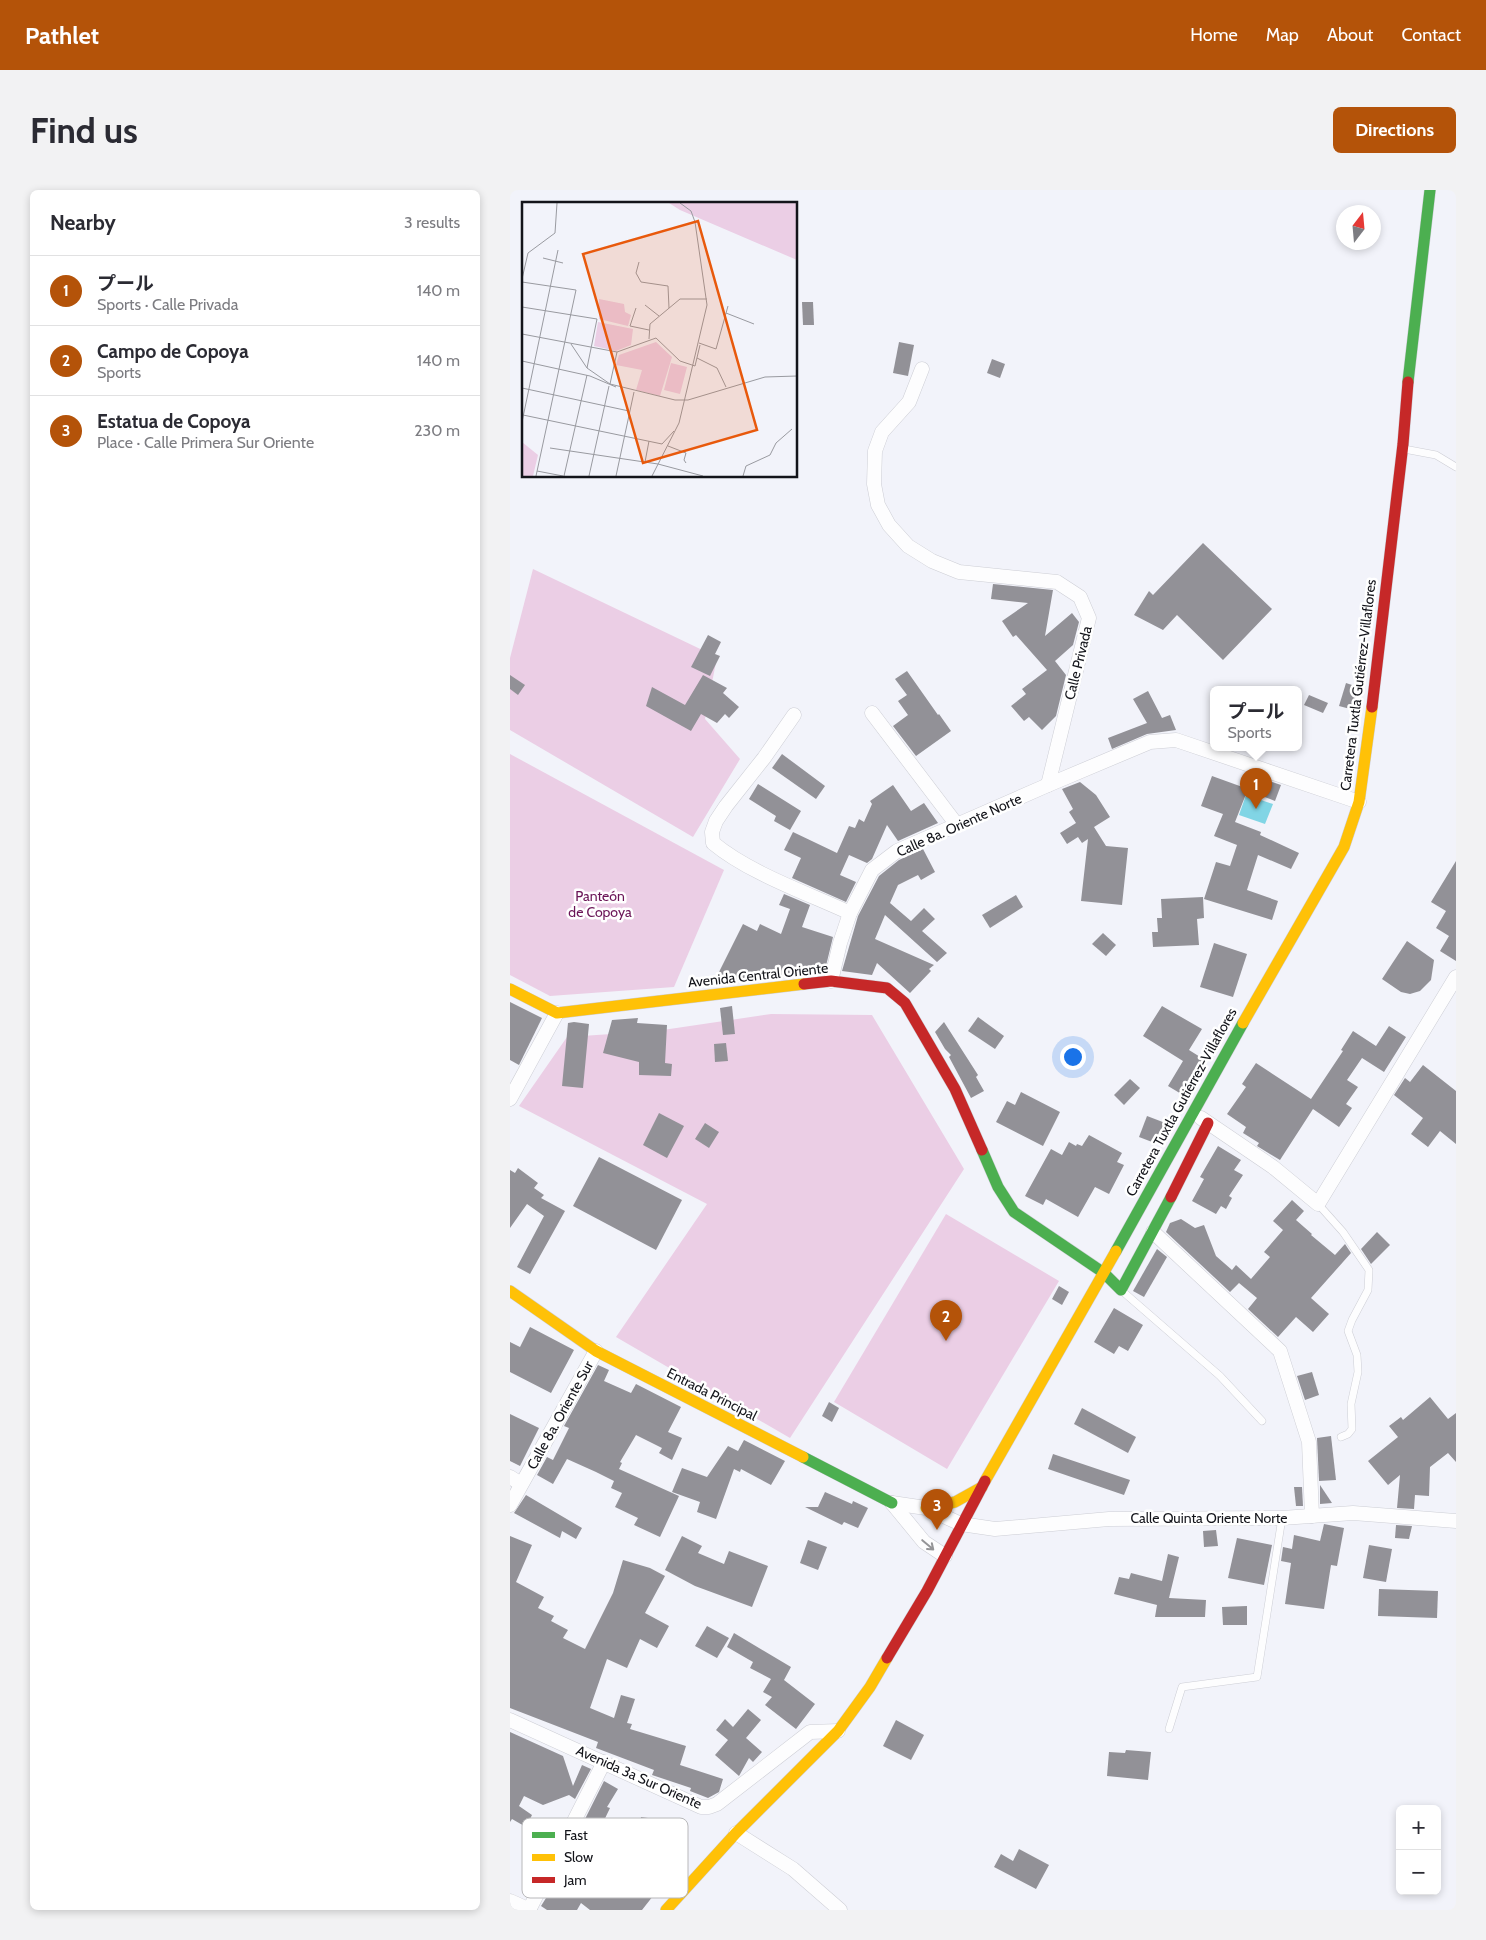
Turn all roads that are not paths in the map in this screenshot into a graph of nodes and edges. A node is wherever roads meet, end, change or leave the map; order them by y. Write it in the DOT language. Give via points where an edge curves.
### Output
graph roads {
  1 [pos="1430,190"];
  2 [pos="922,369"];
  3 [pos="1402,449"];
  4 [pos="1456,468"];
  5 [pos="872,713"];
  6 [pos="794,715"];
  7 [pos="1048,785"];
  8 [pos="1358,802"];
  9 [pos="957,825"];
  10 [pos="850,913"];
  11 [pos="1456,977"];
  12 [pos="831,981"];
  13 [pos="510,989"];
  14 [pos="557,1013"];
  15 [pos="510,1099"];
  16 [pos="1192,1112"];
  17 [pos="1208,1123"];
  18 [pos="1318,1204"];
  19 [pos="1153,1232"];
  20 [pos="1104,1273"];
  21 [pos="510,1290"];
  22 [pos="1121,1290"];
  23 [pos="510,1295"];
  24 [pos="525,1302"];
  25 [pos="596,1351"];
  26 [pos="1262,1421"];
  27 [pos="1341,1438"];
  28 [pos="516,1480"];
  29 [pos="982,1487"];
  30 [pos="892,1503"];
  31 [pos="510,1505"];
  32 [pos="926,1508"];
  33 [pos="1312,1516"];
  34 [pos="1282,1518"];
  35 [pos="1456,1521"];
  36 [pos="961,1524"];
  37 [pos="946,1556"];
  38 [pos="510,1720"];
  39 [pos="1169,1729"];
  40 [pos="838,1731"];
  41 [pos="604,1762"];
  42 [pos="576,1818"];
  43 [pos="736,1833"];
  44 [pos="688,1886"];
  45 [pos="535,1898"];
  46 [pos="677,1898"];
  47 [pos="510,1901"];
  48 [pos="529,1910"];
  49 [pos="666,1910"];
  50 [pos="840,1910"];
  1 -- 3 [label="main road, Carretera Tuxtla Gutiérrez-Villaflores"];
  2 -- 7 [label="street, Calle Privada" via="909,402 882,432 875,451 874,484 878,506 888,526 908,546 932,561 960,572 1057,582 1080,597 1089,618"];
  3 -- 4 [label="lane" via="1436,455"];
  3 -- 8 [label="main road, Carretera Tuxtla Gutiérrez-Villaflores"];
  5 -- 9 [label="street"];
  6 -- 10 [label="street" via="716,821 713,843 726,854 764,874"];
  7 -- 8 [label="street" via="1150,742 1176,740"];
  7 -- 9 [label="street, Calle 8a. Oriente Norte"];
  8 -- 16 [label="main road, Carretera Tuxtla Gutiérrez-Villaflores" via="1344,847"];
  9 -- 10 [label="street, Calle 8a. Oriente Norte" via="897,851 872,870"];
  10 -- 12 [label="street, Calle 8a. Oriente Norte"];
  11 -- 18 [label="street"];
  12 -- 14 [label="main road, Avenida Central Oriente"];
  12 -- 20 [label="main road, Avenida Central Oriente" via="887,988 905,1003 955,1089 998,1187 1014,1212"];
  13 -- 14 [label="main road"];
  14 -- 15 [label="street"];
  16 -- 17 [label="street"];
  16 -- 20 [label="main road, Carretera Tuxtla Gutiérrez-Villaflores"];
  17 -- 18 [label="street" via="1273,1167"];
  17 -- 19 [label="main road"];
  18 -- 27 [label="lane" via="1343,1232 1369,1270 1368,1290 1348,1331 1357,1354 1358,1372 1351,1404 1352,1429"];
  19 -- 22 [label="main road"];
  19 -- 33 [label="street" via="1280,1351 1309,1442"];
  20 -- 22 [label="main road, Avenida Central Oriente"];
  20 -- 29 [label="main road, Carretera Tuxtla Gutiérrez-Villaflores"];
  21 -- 24 [label="main road"];
  22 -- 26 [label="lane" via="1220,1376"];
  23 -- 24 [label="main road"];
  24 -- 25 [label="main road, Entrada Principal"];
  25 -- 28 [label="street, Calle 8a. Oriente Sur"];
  25 -- 30 [label="main road, Entrada Principal"];
  28 -- 31 [label="street, Calle 8a. Oriente Sur"];
  29 -- 32 [label="main road" via="955,1502"];
  29 -- 36 [label="main road, Carretera Tuxtla Gutiérrez-Villaflores"];
  30 -- 32 [label="street, Calle Quinta Oriente Norte"];
  30 -- 37 [label="street, one-way" via="924,1542"];
  32 -- 36 [label="street, Calle Quinta Oriente Norte"];
  33 -- 34 [label="street, Calle Quinta Oriente Norte"];
  33 -- 35 [label="street, Calle Quinta Oriente Norte" via="1353,1513"];
  34 -- 36 [label="street, Calle Quinta Oriente Norte" via="1109,1519 995,1529"];
  34 -- 39 [label="lane" via="1257,1677 1182,1687"];
  36 -- 37 [label="main road, Carretera Tuxtla Gutiérrez-Villaflores"];
  37 -- 40 [label="main road, Carretera Tuxtla Gutiérrez-Villaflores" via="870,1687"];
  38 -- 41 [label="street, Avenida 3a Sur Oriente"];
  40 -- 41 [label="street, Avenida 3a Sur Oriente" via="810,1732 709,1807"];
  40 -- 43 [label="main road, Carretera Tuxtla Gutiérrez-Villaflores"];
  41 -- 42 [label="street"];
  43 -- 44 [label="main road, Carretera Tuxtla Gutiérrez-Villaflores"];
  43 -- 50 [label="street" via="793,1869"];
  45 -- 48 [label="street"];
  46 -- 49 [label="main road, Carretera Tuxtla Gutiérrez-Villaflores"];
  47 -- 48 [label="street"];
}
